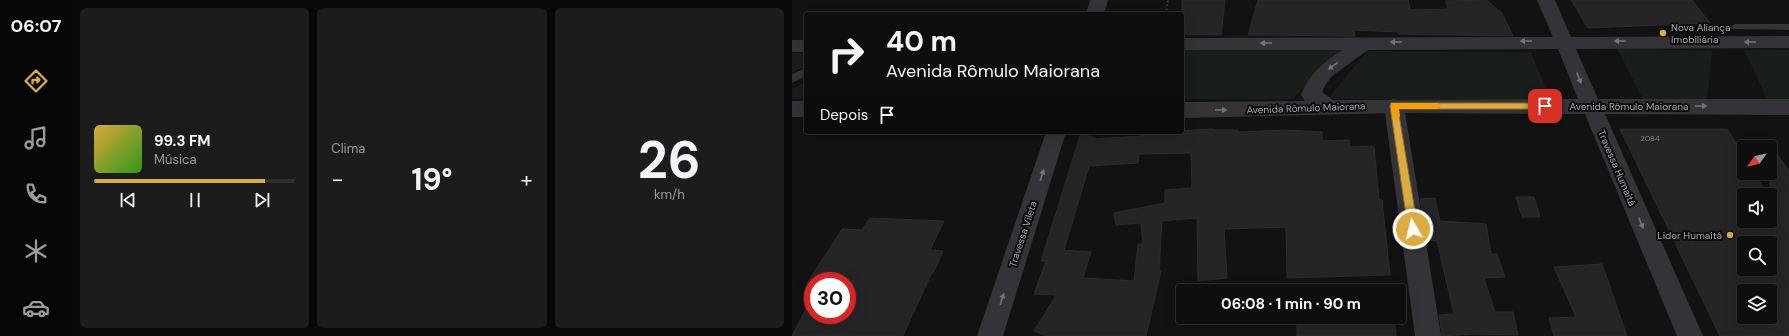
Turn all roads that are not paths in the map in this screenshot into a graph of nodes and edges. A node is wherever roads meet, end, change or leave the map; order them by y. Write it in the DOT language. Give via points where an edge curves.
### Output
graph roads {
  1 [pos="1099,0"];
  2 [pos="1546,0"];
  3 [pos="1096,12"];
  4 [pos="1735,27"];
  5 [pos="1789,27"];
  6 [pos="1565,41"];
  7 [pos="1789,42"];
  8 [pos="1365,43"];
  9 [pos="1184,44"];
  10 [pos="792,46"];
  11 [pos="804,46"];
  12 [pos="804,73"];
  13 [pos="792,79"];
  14 [pos="1394,106"];
  15 [pos="1590,106"];
  16 [pos="1328,107"];
  17 [pos="1789,107"];
  18 [pos="792,109"];
  19 [pos="804,109"];
  20 [pos="1184,110"];
  21 [pos="1055,134"];
  22 [pos="990,336"];
  23 [pos="1428,336"];
  24 [pos="1690,336"];
  1 -- 3 [label="street"];
  2 -- 6 [label="street, Travessa Humaitá"];
  4 -- 5 [label="lane"];
  7 -- 6 [label="street, one-way"];
  6 -- 8 [label="street, one-way"];
  6 -- 15 [label="street, Travessa Humaitá, one-way"];
  8 -- 9 [label="street, one-way"];
  8 -- 16 [label="street, one-way" via="1324,72 1313,86 1311,95"];
  10 -- 11 [label="street"];
  12 -- 13 [label="lane"];
  14 -- 15 [label="street, Avenida Rômulo Maiorana"];
  14 -- 16 [label="street, Avenida Rômulo Maiorana"];
  14 -- 23 [label="street"];
  15 -- 17 [label="street, Avenida Rômulo Maiorana, one-way"];
  15 -- 24 [label="street, Travessa Humaitá, one-way"];
  20 -- 16 [label="street, Avenida Rômulo Maiorana, one-way"];
  18 -- 19 [label="street"];
  22 -- 21 [label="street, Travessa Vileta, one-way"];
}
